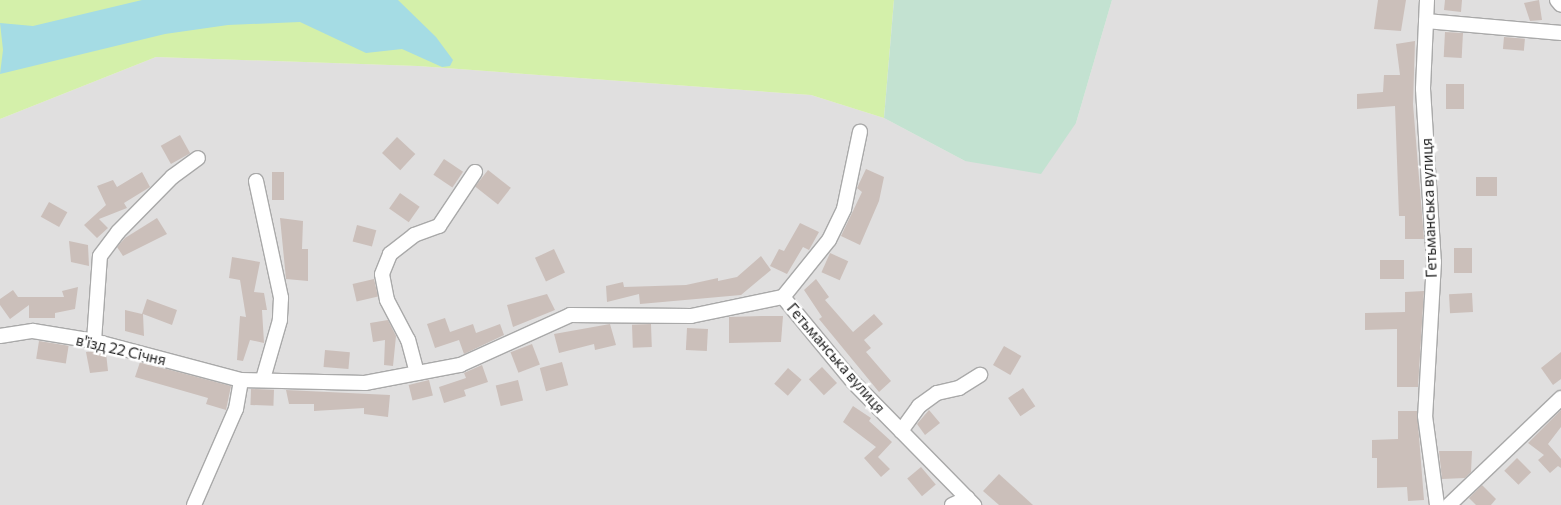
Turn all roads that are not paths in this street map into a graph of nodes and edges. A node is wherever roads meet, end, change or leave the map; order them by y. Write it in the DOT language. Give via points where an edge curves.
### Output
graph roads {
  1 [pos="1428,0"];
  2 [pos="1557,0"];
  3 [pos="1561,5"];
  4 [pos="1426,21"];
  5 [pos="1561,33"];
  6 [pos="860,132"];
  7 [pos="198,158"];
  8 [pos="475,172"];
  9 [pos="256,181"];
  10 [pos="783,297"];
  11 [pos="0,336"];
  12 [pos="94,341"];
  13 [pos="417,373"];
  14 [pos="980,375"];
  15 [pos="263,379"];
  16 [pos="241,380"];
  17 [pos="1561,398"];
  18 [pos="901,431"];
  19 [pos="971,502"];
  20 [pos="194,505"];
  21 [pos="952,505"];
  22 [pos="1437,505"];
  23 [pos="1449,505"];
  1 -- 4 [label="street, Гетьманська вулиця"];
  2 -- 3 [label="street"];
  4 -- 5 [label="street"];
  4 -- 22 [label="street, Гетьманська вулиця" via="1423,89 1434,262 1425,416"];
  6 -- 10 [label="street" via="844,208 829,240"];
  7 -- 12 [label="street" via="165,184 118,232 100,256"];
  8 -- 13 [label="street" via="440,226 414,235 390,254 382,274 387,300 408,340"];
  9 -- 15 [label="street" via="281,298 280,320"];
  10 -- 13 [label="street, Гетьманська вулиця" via="691,316 570,315 460,365"];
  10 -- 18 [label="street, Гетьманська вулиця" via="853,382"];
  11 -- 12 [label="street, в'їзд 22 Січня" via="33,331"];
  12 -- 16 [label="street, в'їзд 22 Січня"];
  13 -- 15 [label="street, Гетьманська вулиця" via="365,383"];
  14 -- 18 [label="street" via="959,388 937,393 919,406"];
  15 -- 16 [label="street, Гетьманська вулиця"];
  16 -- 20 [label="street" via="236,409"];
  17 -- 23 [label="street"];
  18 -- 19 [label="street, Гетьманська вулиця"];
  19 -- 21 [label="street"];
}
